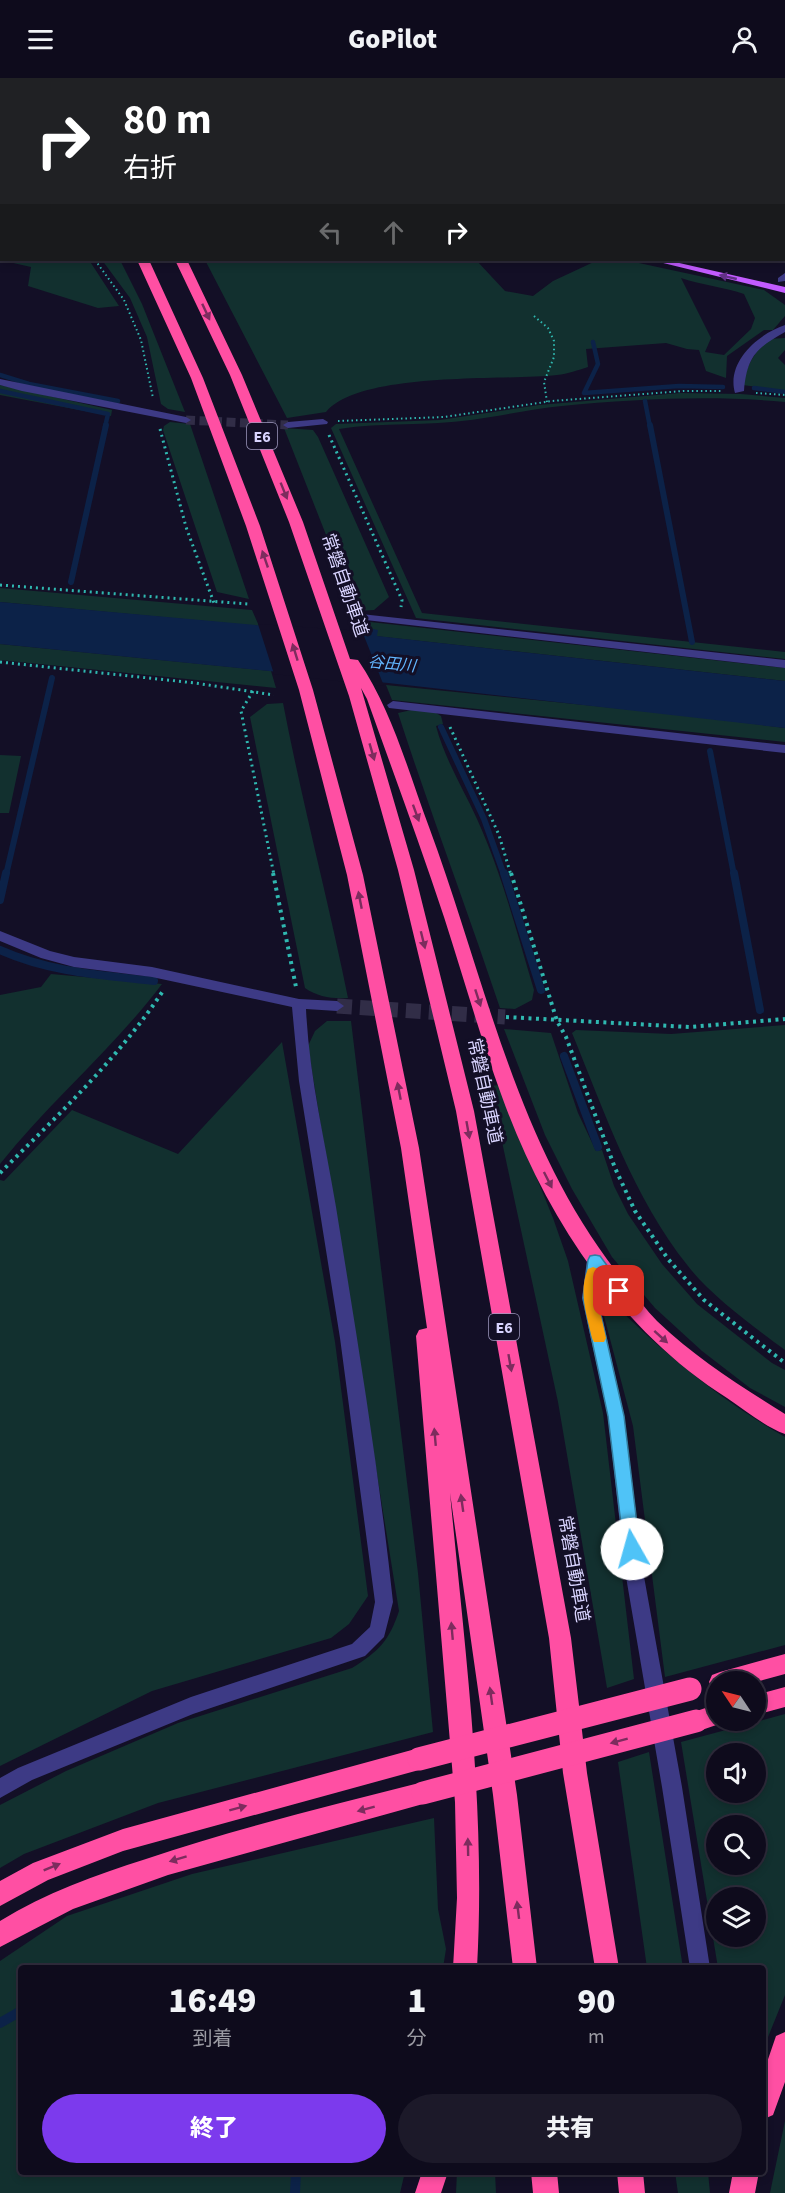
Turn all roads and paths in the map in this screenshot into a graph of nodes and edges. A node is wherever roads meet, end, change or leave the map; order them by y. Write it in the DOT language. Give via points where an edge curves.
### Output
graph roads {
  1 [pos="96,261"];
  2 [pos="143,261"];
  3 [pos="181,261"];
  4 [pos="660,261"];
  5 [pos="702,261"];
  6 [pos="784,279"];
  7 [pos="785,290"];
  8 [pos="534,316"];
  9 [pos="785,328"];
  10 [pos="0,382"];
  11 [pos="740,391"];
  12 [pos="785,395"];
  13 [pos="547,402"];
  14 [pos="156,415"];
  15 [pos="186,420"];
  16 [pos="323,422"];
  17 [pos="288,425"];
  18 [pos="0,585"];
  19 [pos="214,603"];
  20 [pos="248,604"];
  21 [pos="361,617"];
  22 [pos="400,621"];
  23 [pos="0,662"];
  24 [pos="785,664"];
  25 [pos="253,691"];
  26 [pos="274,695"];
  27 [pos="365,698"];
  28 [pos="393,705"];
  29 [pos="441,709"];
  30 [pos="785,749"];
  31 [pos="0,936"];
  32 [pos="172,976"];
  33 [pos="299,1004"];
  34 [pos="337,1006"];
  35 [pos="505,1017"];
  36 [pos="785,1018"];
  37 [pos="557,1021"];
  38 [pos="410,1148"];
  39 [pos="0,1173"];
  40 [pos="595,1260"];
  41 [pos="785,1363"];
  42 [pos="785,1425"];
  43 [pos="785,1664"];
  44 [pos="759,1671"];
  45 [pos="706,1685"];
  46 [pos="785,1697"];
  47 [pos="766,1702"];
  48 [pos="706,1718"];
  49 [pos="0,1790"];
  50 [pos="0,1894"];
  51 [pos="0,1935"];
  52 [pos="465,1965"];
  53 [pos="525,1965"];
  54 [pos="607,1965"];
  55 [pos="700,1965"];
  56 [pos="785,2045"];
  57 [pos="766,2100"];
  58 [pos="544,2175"];
  59 [pos="630,2175"];
  60 [pos="733,2175"];
  61 [pos="745,2175"];
  62 [pos="546,2193"];
  63 [pos="632,2193"];
  64 [pos="736,2193"];
  65 [pos="742,2193"];
  1 -- 14 [label="path" via="124,300 141,340"];
  38 -- 2 [label="highway, E6, one-way" via="355,875 306,690 222,440"];
  3 -- 27 [label="highway, 常磐自動車道 / E6, one-way" via="261,435 336,636"];
  7 -- 4 [label="main road, one-way"];
  5 -- 6 [label="main road"];
  8 -- 13 [label="path" via="549,328 554,341 554,357 544,381"];
  9 -- 11 [label="street" via="747,354 741,369"];
  10 -- 14 [label="street"];
  11 -- 12 [label="path"];
  11 -- 13 [label="path"];
  13 -- 16 [label="path" via="444,417"];
  14 -- 15 [label="street"];
  14 -- 19 [label="path" via="186,527"];
  16 -- 17 [label="street"];
  16 -- 22 [label="path" via="402,600"];
  18 -- 19 [label="path"];
  19 -- 20 [label="path"];
  21 -- 22 [label="street"];
  22 -- 24 [label="street"];
  23 -- 25 [label="path"];
  25 -- 26 [label="path"];
  25 -- 33 [label="path" via="240,711"];
  27 -- 40 [label="highway, one-way" via="436,868 510,1095 549,1182"];
  27 -- 54 [label="highway, 常磐自動車道 / E6, one-way" via="465,1111 560,1638 575,1773"];
  28 -- 29 [label="street"];
  29 -- 30 [label="street"];
  29 -- 37 [label="path" via="499,835"];
  31 -- 32 [label="street" via="74,962"];
  32 -- 33 [label="street"];
  32 -- 39 [label="path" via="151,1010 108,1062"];
  33 -- 34 [label="street"];
  33 -- 49 [label="street" via="307,1095 329,1215 379,1555 384,1602 378,1631 358,1650 191,1706 25,1774"];
  35 -- 37 [label="path"];
  36 -- 37 [label="path" via="689,1027"];
  37 -- 41 [label="path" via="635,1211 668,1259 704,1300"];
  52 -- 38 [label="highway, one-way" via="469,1898 467,1802"];
  53 -- 38 [label="highway, E6, one-way" via="505,1796"];
  40 -- 42 [label="highway, one-way" via="649,1325 678,1351 734,1395"];
  40 -- 55 [label="street" via="590,1298 616,1416 634,1570"];
  43 -- 44 [label="highway"];
  50 -- 45 [label="highway, one-way, bridge" via="41,1871 123,1840"];
  46 -- 47 [label="highway"];
  48 -- 51 [label="highway, one-way, bridge" via="179,1859 68,1898"];
  56 -- 57 [label="highway"];
  58 -- 62 [label="highway"];
  59 -- 63 [label="highway"];
  60 -- 64 [label="street"];
  61 -- 65 [label="highway"];
}
